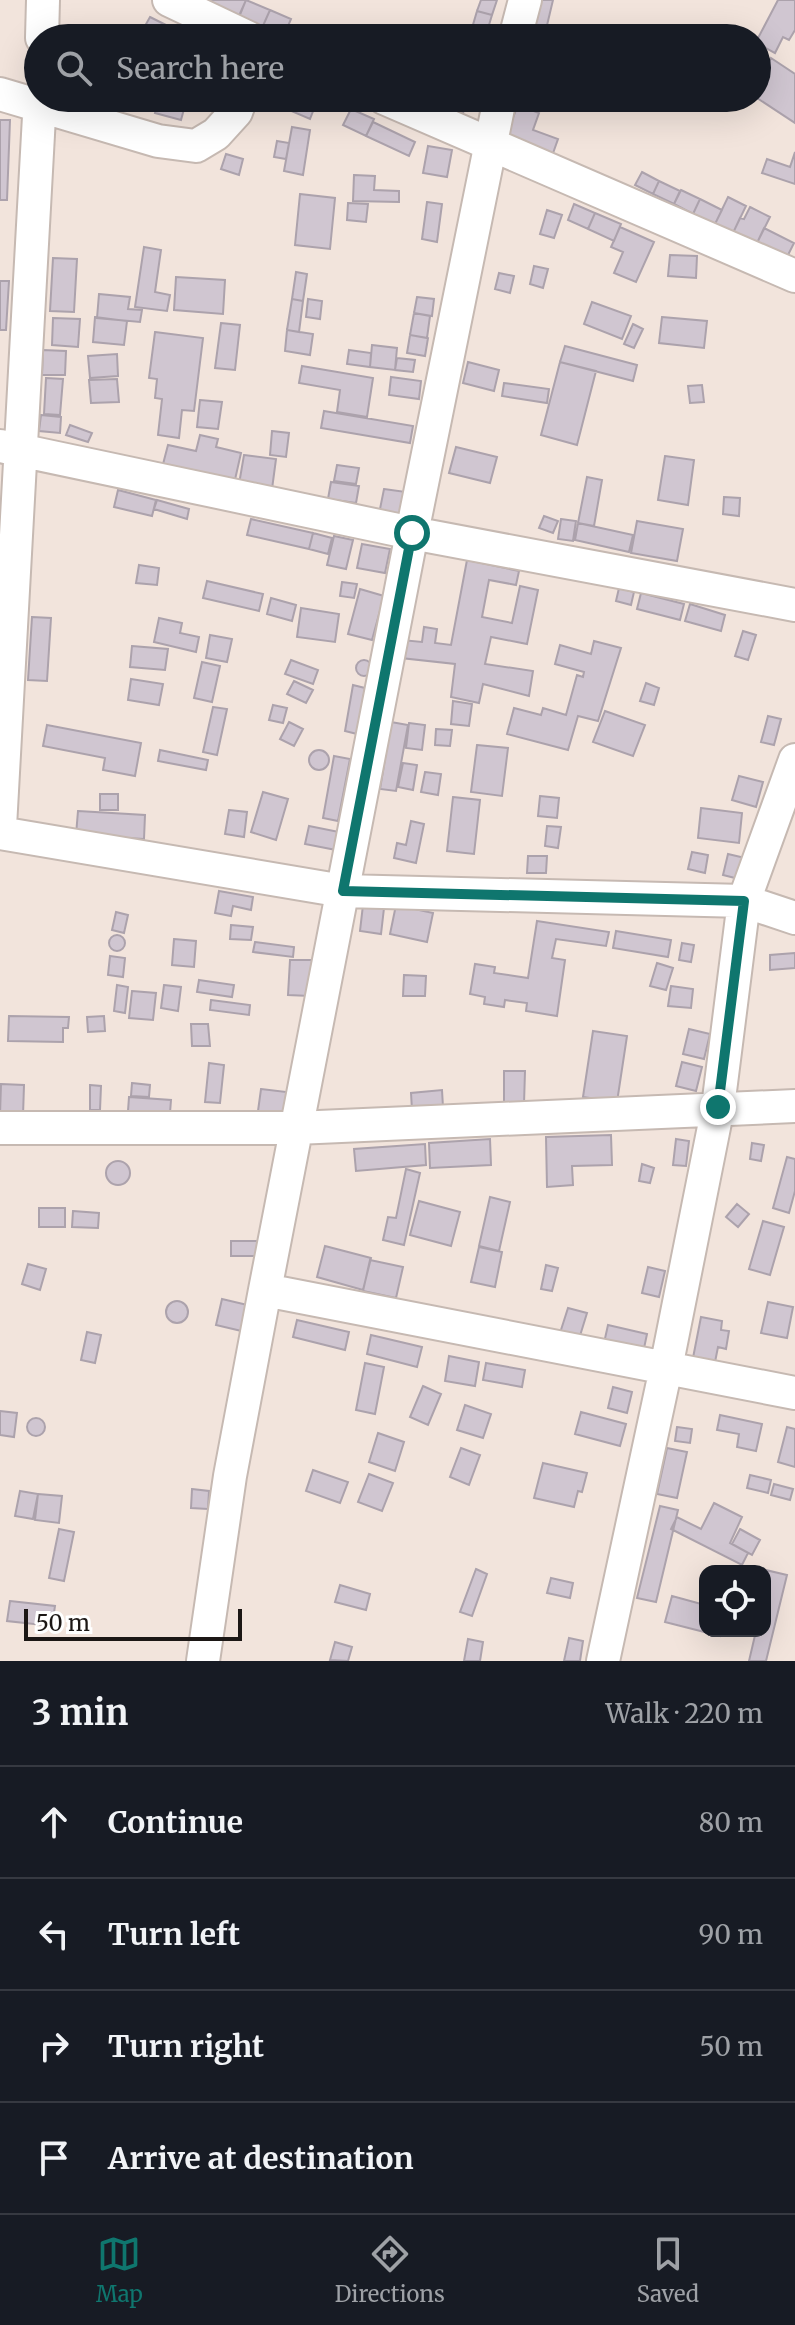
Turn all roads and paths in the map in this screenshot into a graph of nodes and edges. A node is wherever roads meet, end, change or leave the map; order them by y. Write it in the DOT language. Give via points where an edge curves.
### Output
graph roads {
  1 [pos="43,0"];
  2 [pos="525,0"];
  3 [pos="174,1"];
  4 [pos="42,24"];
  5 [pos="221,24"];
  6 [pos="519,24"];
  7 [pos="0,94"];
  8 [pos="24,98"];
  9 [pos="39,112"];
  10 [pos="72,112"];
  11 [pos="236,112"];
  12 [pos="417,112"];
  13 [pos="497,112"];
  14 [pos="489,143"];
  15 [pos="795,276"];
  16 [pos="10,448"];
  17 [pos="412,533"];
  18 [pos="795,605"];
  19 [pos="795,760"];
  20 [pos="0,827"];
  21 [pos="0,833"];
  22 [pos="343,891"];
  23 [pos="744,901"];
  24 [pos="795,918"];
  25 [pos="795,1106"];
  26 [pos="718,1107"];
  27 [pos="0,1128"];
  28 [pos="296,1128"];
  29 [pos="265,1290"];
  30 [pos="666,1368"];
  31 [pos="795,1393"];
  32 [pos="203,1661"];
  33 [pos="603,1661"];
  1 -- 4 [label="street"];
  2 -- 6 [label="street"];
  3 -- 5 [label="street"];
  7 -- 8 [label="street"];
  9 -- 16 [label="street"];
  10 -- 11 [label="street" via="158,141 196,146"];
  12 -- 14 [label="street"];
  13 -- 14 [label="street"];
  14 -- 15 [label="street"];
  14 -- 17 [label="street"];
  16 -- 17 [label="street"];
  16 -- 20 [label="street"];
  17 -- 18 [label="street"];
  17 -- 22 [label="street"];
  19 -- 23 [label="street"];
  21 -- 22 [label="street"];
  22 -- 23 [label="street"];
  22 -- 28 [label="street"];
  23 -- 24 [label="street"];
  23 -- 26 [label="street"];
  25 -- 26 [label="street"];
  26 -- 28 [label="street"];
  26 -- 30 [label="street"];
  27 -- 28 [label="street"];
  28 -- 29 [label="street"];
  29 -- 30 [label="street"];
  29 -- 32 [label="street"];
  30 -- 31 [label="street"];
  30 -- 33 [label="street"];
}
